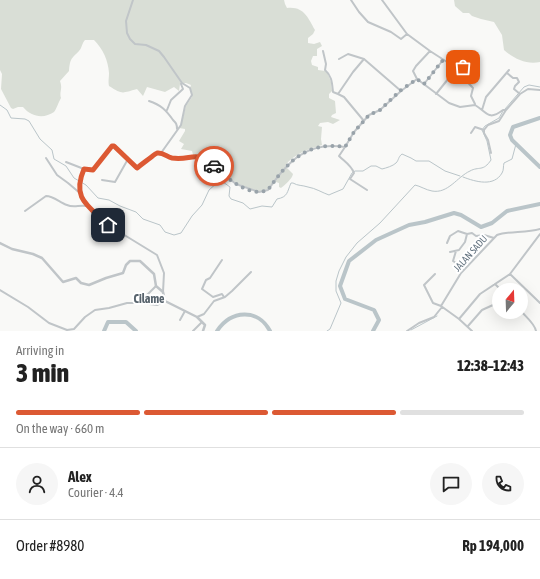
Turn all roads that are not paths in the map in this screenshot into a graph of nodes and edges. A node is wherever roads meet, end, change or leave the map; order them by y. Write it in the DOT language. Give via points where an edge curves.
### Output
graph roads {
  1 [pos="132,0"];
  2 [pos="351,0"];
  3 [pos="382,0"];
  4 [pos="407,34"];
  5 [pos="323,51"];
  6 [pos="430,52"];
  7 [pos="339,59"];
  8 [pos="364,59"];
  9 [pos="443,60"];
  10 [pos="467,60"];
  11 [pos="457,68"];
  12 [pos="509,70"];
  13 [pos="461,71"];
  14 [pos="506,73"];
  15 [pos="417,79"];
  16 [pos="181,82"];
  17 [pos="424,84"];
  18 [pos="401,90"];
  19 [pos="540,90"];
  20 [pos="519,93"];
  21 [pos="338,94"];
  22 [pos="436,94"];
  23 [pos="149,100"];
  24 [pos="475,105"];
  25 [pos="167,110"];
  26 [pos="482,110"];
  27 [pos="505,110"];
  28 [pos="364,121"];
  29 [pos="483,129"];
  30 [pos="177,130"];
  31 [pos="471,133"];
  32 [pos="345,147"];
  33 [pos="161,153"];
  34 [pos="491,153"];
  35 [pos="46,158"];
  36 [pos="128,159"];
  37 [pos="66,162"];
  38 [pos="84,169"];
  39 [pos="102,180"];
  40 [pos="367,190"];
  41 [pos="81,194"];
  42 [pos="87,206"];
  43 [pos="25,211"];
  44 [pos="540,229"];
  45 [pos="467,234"];
  46 [pos="540,234"];
  47 [pos="494,238"];
  48 [pos="0,243"];
  49 [pos="447,244"];
  50 [pos="456,251"];
  51 [pos="450,252"];
  52 [pos="222,260"];
  53 [pos="465,269"];
  54 [pos="251,272"];
  55 [pos="435,274"];
  56 [pos="510,274"];
  57 [pos="495,283"];
  58 [pos="492,285"];
  59 [pos="156,286"];
  60 [pos="0,290"];
  61 [pos="163,292"];
  62 [pos="146,296"];
  63 [pos="224,297"];
  64 [pos="165,301"];
  65 [pos="540,303"];
  66 [pos="492,305"];
  67 [pos="441,306"];
  68 [pos="185,311"];
  69 [pos="197,317"];
  70 [pos="460,319"];
  71 [pos="527,319"];
  72 [pos="180,320"];
  73 [pos="202,322"];
  74 [pos="468,326"];
  75 [pos="193,331"];
  76 [pos="203,331"];
  77 [pos="407,331"];
  78 [pos="472,331"];
  79 [pos="536,331"];
  1 -- 16 [label="street" via="126,21 130,39 135,44 146,45 159,51"];
  2 -- 4 [label="street" via="368,22 400,39"];
  3 -- 4 [label="street"];
  4 -- 6 [label="street"];
  5 -- 21 [label="street" via="325,70 332,80 334,92"];
  6 -- 9 [label="street"];
  6 -- 15 [label="street" via="416,66 414,71"];
  7 -- 8 [label="street" via="349,54"];
  8 -- 18 [label="street"];
  8 -- 21 [label="street"];
  9 -- 11 [label="street"];
  9 -- 17 [label="street"];
  10 -- 13 [label="street"];
  11 -- 13 [label="street"];
  11 -- 22 [label="street"];
  12 -- 14 [label="street"];
  13 -- 24 [label="street" via="460,75 473,88 471,96"];
  14 -- 20 [label="street" via="517,78 519,82 514,89"];
  14 -- 26 [label="street" via="486,97"];
  15 -- 17 [label="street"];
  15 -- 18 [label="street"];
  16 -- 25 [label="street" via="183,89 171,100"];
  16 -- 30 [label="street" via="190,88 192,95 185,106 181,125"];
  17 -- 22 [label="street"];
  18 -- 28 [label="street"];
  19 -- 20 [label="street" via="528,89"];
  20 -- 27 [label="street"];
  21 -- 28 [label="street" via="344,97"];
  22 -- 24 [label="street" via="455,106"];
  23 -- 25 [label="street"];
  24 -- 26 [label="street"];
  25 -- 30 [label="street" via="177,125"];
  26 -- 27 [label="street" via="494,116"];
  27 -- 29 [label="street" via="499,121"];
  28 -- 32 [label="street"];
  29 -- 31 [label="street" via="475,127"];
  29 -- 34 [label="street"];
  30 -- 33 [label="street"];
  32 -- 33 [label="street" via="321,147 294,159 268,190 259,192 236,184 198,156 172,158"];
  32 -- 40 [label="street" via="340,156 353,171 350,179"];
  33 -- 36 [label="street" via="156,153 138,168"];
  35 -- 41 [label="street" via="57,176"];
  36 -- 38 [label="street" via="112,146 93,170"];
  36 -- 39 [label="street" via="115,182"];
  37 -- 38 [label="street"];
  38 -- 41 [label="street" via="79,184"];
  41 -- 42 [label="street"];
  42 -- 43 [label="street" via="72,207 48,196"];
  42 -- 61 [label="street" via="115,231 157,255 164,273"];
  44 -- 47 [label="street, JALAN SADU" via="501,234"];
  45 -- 47 [label="street"];
  45 -- 49 [label="street" via="459,231 454,233"];
  45 -- 50 [label="street" via="460,249"];
  46 -- 56 [label="street"];
  47 -- 53 [label="street, JALAN SADU"];
  48 -- 59 [label="street" via="42,258 63,282 76,278 81,283 89,285 123,274 127,263 135,260 142,262 154,274"];
  50 -- 51 [label="street"];
  50 -- 53 [label="street" via="454,261"];
  52 -- 63 [label="street" via="202,289 213,298 222,294"];
  53 -- 67 [label="street, JALAN SADU"];
  54 -- 63 [label="street"];
  55 -- 67 [label="street" via="424,285 433,303"];
  56 -- 57 [label="street"];
  56 -- 65 [label="street"];
  58 -- 70 [label="street" via="480,294"];
  59 -- 61 [label="street"];
  59 -- 62 [label="street"];
  60 -- 64 [label="street" via="49,323 67,330 74,329 95,310 127,304 157,305"];
  61 -- 64 [label="street"];
  63 -- 69 [label="street" via="214,301 204,314"];
  64 -- 68 [label="street"];
  66 -- 74 [label="street" via="482,310"];
  67 -- 70 [label="street"];
  67 -- 77 [label="street, JALAN SADU" via="434,316"];
  68 -- 69 [label="street"];
  68 -- 72 [label="street"];
  69 -- 73 [label="street"];
  70 -- 74 [label="street"];
  71 -- 79 [label="street"];
  73 -- 75 [label="street"];
  73 -- 76 [label="street" via="205,327"];
  74 -- 78 [label="street"];
}
